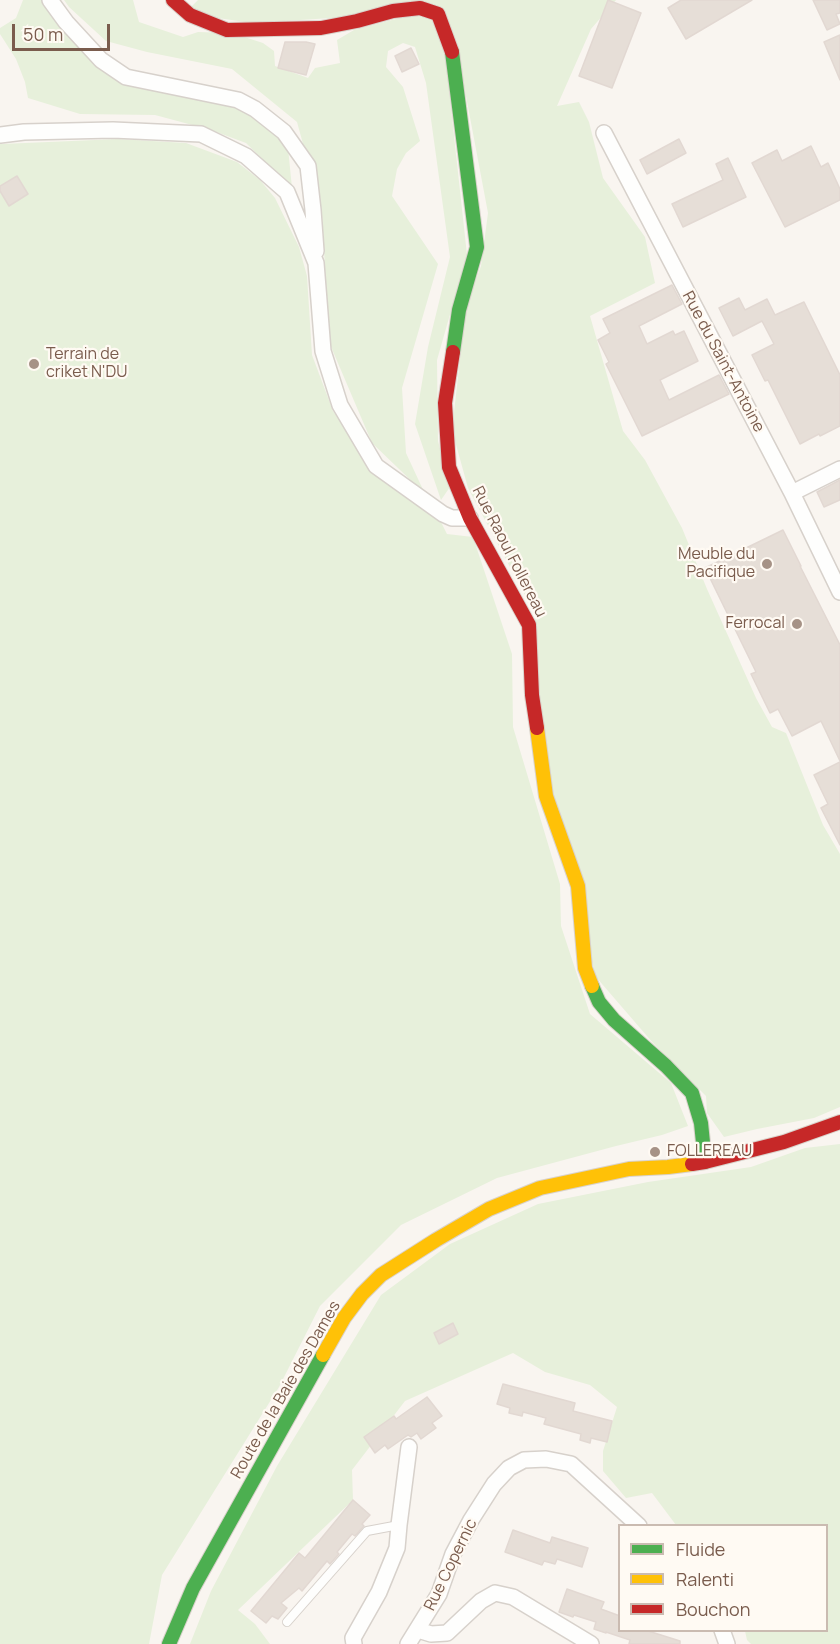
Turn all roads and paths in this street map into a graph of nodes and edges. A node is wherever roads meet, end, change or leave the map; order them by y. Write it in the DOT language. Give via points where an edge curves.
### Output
graph roads {
  1 [pos="50,0"];
  2 [pos="173,0"];
  3 [pos="604,133"];
  4 [pos="0,135"];
  5 [pos="316,263"];
  6 [pos="840,469"];
  7 [pos="792,493"];
  8 [pos="470,518"];
  9 [pos="840,592"];
  10 [pos="840,1122"];
  11 [pos="705,1162"];
  12 [pos="409,1447"];
  13 [pos="637,1524"];
  14 [pos="399,1525"];
  15 [pos="287,1622"];
  16 [pos="418,1630"];
  17 [pos="351,1642"];
  18 [pos="169,1644"];
  19 [pos="408,1644"];
  20 [pos="591,1644"];
  1 -- 5 [label="street" via="101,60 126,77 238,100 284,132 308,166"];
  2 -- 8 [label="street, Rue Raoul Follereau" via="190,15 227,30 321,28 393,10 420,8 438,14 453,56 477,247 459,310 445,403 450,467"];
  3 -- 7 [label="street, Rue du Saint-Antoine"];
  4 -- 5 [label="street" via="113,130 201,134 246,156 286,192"];
  5 -- 8 [label="street" via="323,351 340,405 376,465 443,514"];
  6 -- 7 [label="street"];
  7 -- 9 [label="street, Rue du Saint-Antoine"];
  8 -- 11 [label="street, Rue Raoul Follereau" via="530,625 532,695 546,796 578,886 585,968 599,1002 614,1020 692,1093 701,1123"];
  10 -- 11 [label="street, Route de la Baie des Dames" via="784,1142"];
  11 -- 18 [label="street, Route de la Baie des Dames" via="629,1169 540,1188 489,1209 381,1275 344,1318 193,1588"];
  12 -- 14 [label="street"];
  13 -- 16 [label="street, Rue Copernic" via="571,1464 524,1460 509,1468 494,1484 471,1520 453,1554 440,1594"];
  14 -- 15 [label="lane" via="367,1531"];
  14 -- 17 [label="street" via="397,1548 379,1592"];
  16 -- 19 [label="street, Rue Copernic"];
  16 -- 20 [label="street" via="431,1635 447,1633 495,1593 513,1597"];
}
